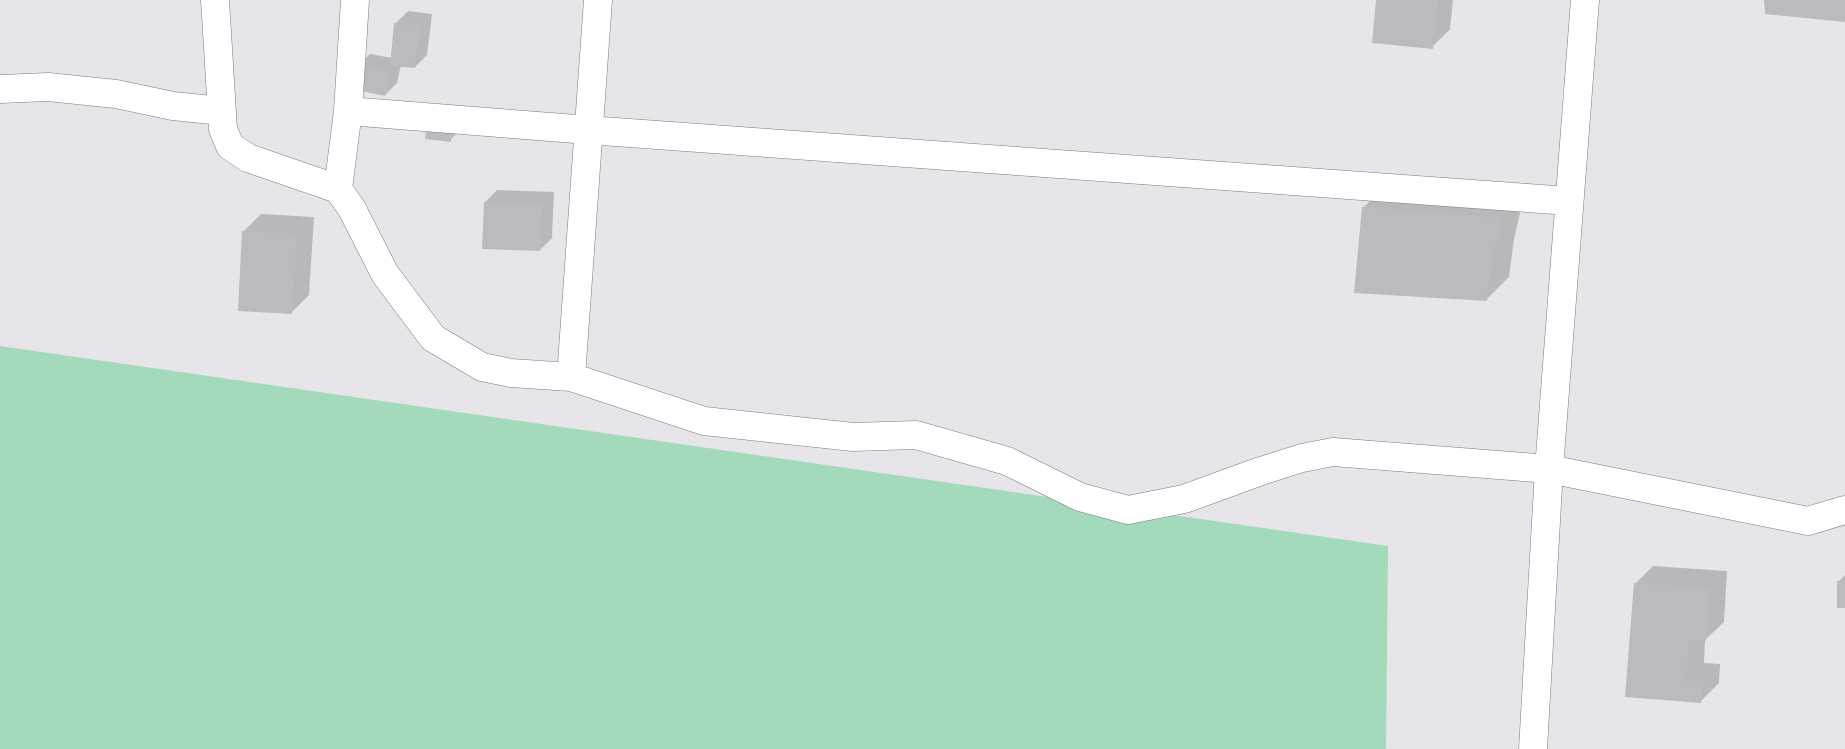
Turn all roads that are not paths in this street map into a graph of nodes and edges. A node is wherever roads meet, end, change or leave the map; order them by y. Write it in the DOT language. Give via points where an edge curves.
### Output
graph roads {
  1 [pos="215,0"];
  2 [pos="355,0"];
  3 [pos="598,0"];
  4 [pos="1586,0"];
  5 [pos="0,89"];
  6 [pos="222,111"];
  7 [pos="348,111"];
  8 [pos="588,130"];
  9 [pos="338,189"];
  10 [pos="1569,201"];
  11 [pos="571,376"];
  12 [pos="1549,469"];
  13 [pos="1845,510"];
  14 [pos="1808,521"];
  15 [pos="1845,527"];
  16 [pos="1533,749"];
  1 -- 6 [label="street"];
  2 -- 7 [label="street"];
  3 -- 8 [label="street"];
  4 -- 10 [label="street"];
  5 -- 6 [label="street" via="48,87"];
  6 -- 9 [label="street" via="223,129 230,146 248,158"];
  7 -- 8 [label="street"];
  7 -- 9 [label="street"];
  8 -- 10 [label="street"];
  8 -- 11 [label="street"];
  9 -- 11 [label="street" via="352,209 385,274 433,338 482,366 511,373"];
  10 -- 12 [label="street"];
  11 -- 12 [label="street" via="704,421 853,437 916,435 1007,461 1080,497 1128,510 1184,499 1302,458 1333,452"];
  12 -- 14 [label="street"];
  12 -- 16 [label="street"];
  13 -- 14 [label="street"];
  14 -- 15 [label="street"];
}
